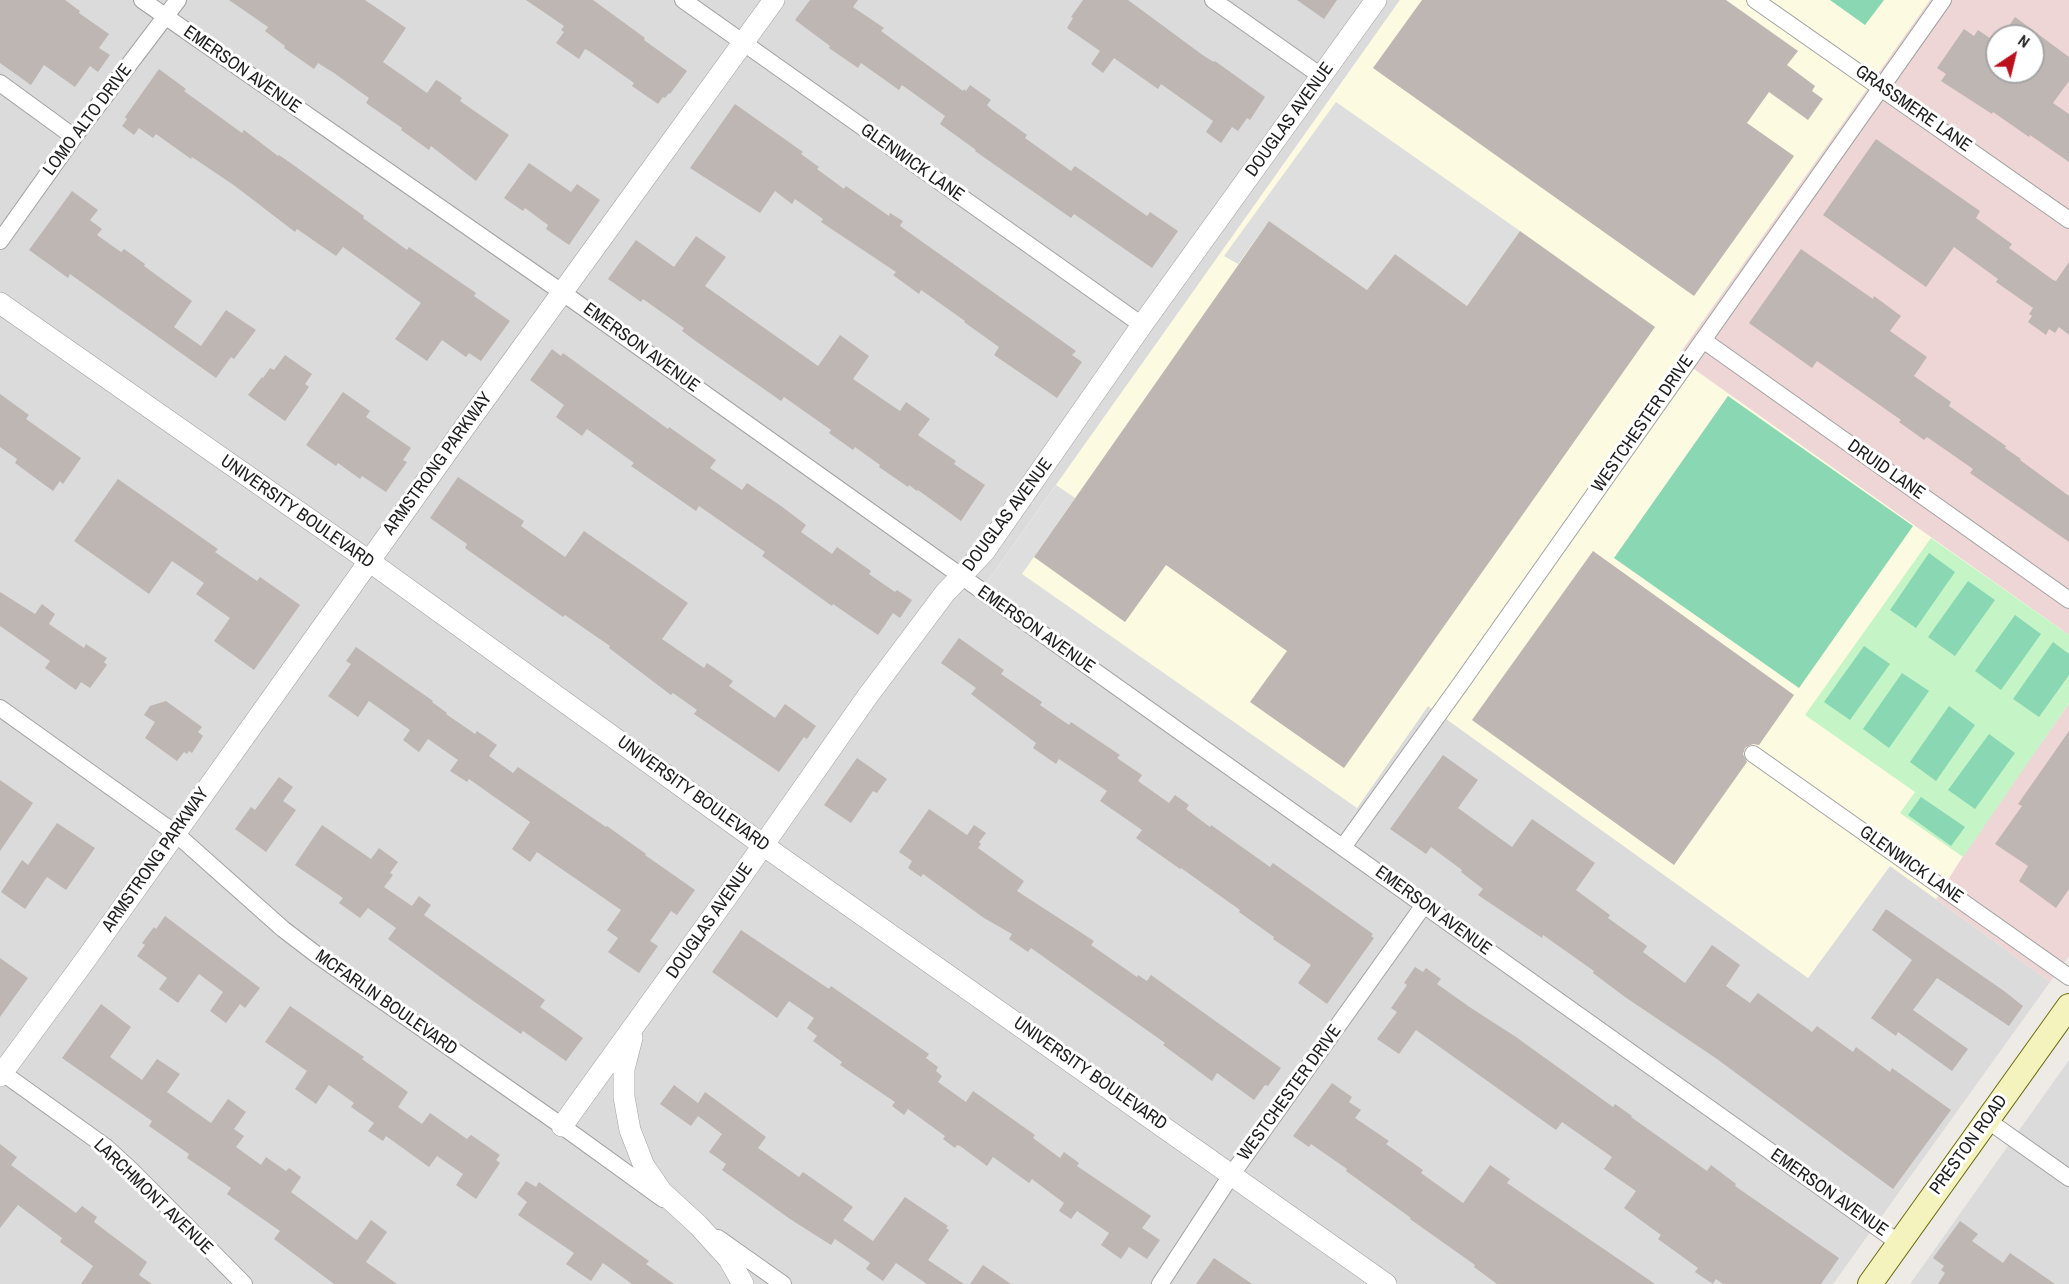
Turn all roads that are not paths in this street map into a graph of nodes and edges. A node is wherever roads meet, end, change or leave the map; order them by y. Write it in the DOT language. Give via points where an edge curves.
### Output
graph roads {
  1 [pos="142,0"];
  2 [pos="177,0"];
  3 [pos="683,0"];
  4 [pos="774,0"];
  5 [pos="1213,0"];
  6 [pos="1376,0"];
  7 [pos="1755,0"];
  8 [pos="1943,0"];
  9 [pos="166,17"];
  10 [pos="743,43"];
  11 [pos="1321,76"];
  12 [pos="0,83"];
  13 [pos="1881,87"];
  14 [pos="74,136"];
  15 [pos="2069,220"];
  16 [pos="0,241"];
  17 [pos="563,293"];
  18 [pos="0,303"];
  19 [pos="1142,326"];
  20 [pos="1703,339"];
  21 [pos="369,561"];
  22 [pos="961,577"];
  23 [pos="2069,600"];
  24 [pos="0,708"];
  25 [pos="1753,754"];
  26 [pos="175,833"];
  27 [pos="763,845"];
  28 [pos="1343,847"];
  29 [pos="1424,905"];
  30 [pos="2069,977"];
  31 [pos="2069,1006"];
  32 [pos="635,1026"];
  33 [pos="1,1074"];
  34 [pos="1988,1120"];
  35 [pos="562,1126"];
  36 [pos="1232,1174"];
  37 [pos="2069,1178"];
  38 [pos="698,1224"];
  39 [pos="1899,1243"];
  40 [pos="244,1284"];
  41 [pos="743,1284"];
  42 [pos="783,1284"];
  43 [pos="1160,1284"];
  44 [pos="1386,1284"];
  45 [pos="1870,1284"];
  1 -- 9 [label="street, EMERSON AVENUE"];
  2 -- 9 [label="street, LOMO ALTO DRIVE"];
  3 -- 10 [label="street, GLENWICK LANE"];
  4 -- 10 [label="street, ARMSTRONG PARKWAY"];
  5 -- 11 [label="street"];
  6 -- 11 [label="street, DOUGLAS AVENUE"];
  7 -- 13 [label="street, GRASSMERE LANE"];
  8 -- 13 [label="street, WESTCHESTER DRIVE"];
  9 -- 14 [label="street, LOMO ALTO DRIVE"];
  9 -- 17 [label="street, EMERSON AVENUE"];
  10 -- 17 [label="street, ARMSTRONG PARKWAY"];
  10 -- 19 [label="street, GLENWICK LANE"];
  11 -- 19 [label="street, DOUGLAS AVENUE"];
  12 -- 14 [label="street"];
  13 -- 15 [label="street, GRASSMERE LANE"];
  13 -- 20 [label="street, WESTCHESTER DRIVE"];
  14 -- 16 [label="street, LOMO ALTO DRIVE"];
  17 -- 21 [label="street, ARMSTRONG PARKWAY"];
  17 -- 22 [label="street, EMERSON AVENUE"];
  18 -- 21 [label="street, UNIVERSITY BOULEVARD"];
  19 -- 22 [label="street, DOUGLAS AVENUE" via="984,552"];
  20 -- 23 [label="street, DRUID LANE"];
  20 -- 28 [label="street, WESTCHESTER DRIVE"];
  21 -- 26 [label="street, ARMSTRONG PARKWAY"];
  21 -- 27 [label="street, UNIVERSITY BOULEVARD"];
  22 -- 27 [label="street, DOUGLAS AVENUE" via="874,687"];
  22 -- 28 [label="street, EMERSON AVENUE"];
  24 -- 26 [label="street, MCFARLIN BOULEVARD"];
  25 -- 30 [label="street, GLENWICK LANE"];
  26 -- 33 [label="street, ARMSTRONG PARKWAY"];
  26 -- 35 [label="street, MCFARLIN BOULEVARD" via="291,936"];
  27 -- 32 [label="street, DOUGLAS AVENUE"];
  27 -- 36 [label="street, UNIVERSITY BOULEVARD"];
  28 -- 29 [label="street, EMERSON AVENUE"];
  29 -- 36 [label="street, WESTCHESTER DRIVE"];
  29 -- 39 [label="street, EMERSON AVENUE"];
  31 -- 34 [label="main road, PRESTON ROAD"];
  32 -- 35 [label="street, DOUGLAS AVENUE"];
  32 -- 38 [label="street, DOUGLAS AVENUE" via="624,1069 630,1130 644,1166 662,1192"];
  33 -- 40 [label="street, LARCHMONT AVENUE" via="106,1147"];
  34 -- 37 [label="street"];
  34 -- 39 [label="main road, PRESTON ROAD"];
  35 -- 38 [label="street, MCFARLIN BOULEVARD"];
  36 -- 43 [label="street, WESTCHESTER DRIVE"];
  36 -- 44 [label="street, UNIVERSITY BOULEVARD"];
  38 -- 41 [label="street, DOUGLAS AVENUE" via="729,1259"];
  38 -- 42 [label="street, MCFARLIN BOULEVARD"];
  39 -- 45 [label="main road, PRESTON ROAD"];
}
